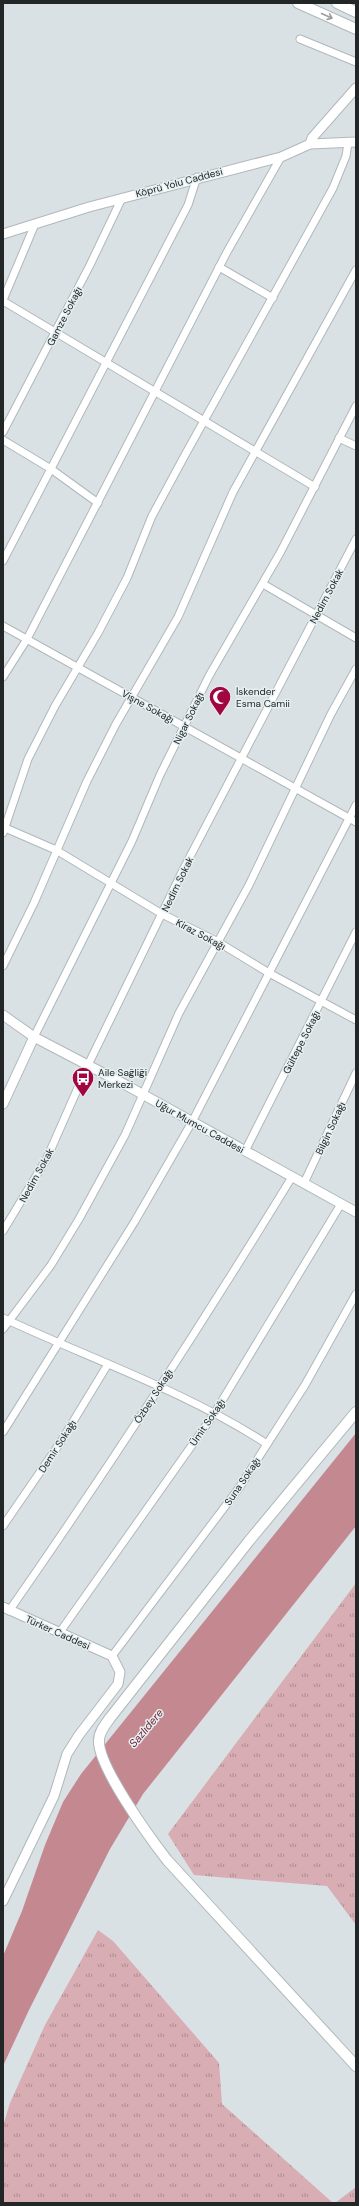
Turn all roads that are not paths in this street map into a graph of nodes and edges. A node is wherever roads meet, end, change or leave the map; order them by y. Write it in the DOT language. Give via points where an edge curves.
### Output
graph roads {
  1 [pos="298,3"];
  2 [pos="337,3"];
  3 [pos="356,12"];
  4 [pos="356,30"];
  5 [pos="300,39"];
  6 [pos="356,62"];
  7 [pos="356,88"];
  8 [pos="352,143"];
  9 [pos="310,144"];
  10 [pos="281,157"];
  11 [pos="197,177"];
  12 [pos="122,198"];
  13 [pos="35,224"];
  14 [pos="3,234"];
  15 [pos="219,267"];
  16 [pos="356,270"];
  17 [pos="273,298"];
  18 [pos="3,300"];
  19 [pos="55,332"];
  20 [pos="105,362"];
  21 [pos="155,392"];
  22 [pos="356,406"];
  23 [pos="204,421"];
  24 [pos="3,432"];
  25 [pos="339,438"];
  26 [pos="3,440"];
  27 [pos="356,446"];
  28 [pos="255,451"];
  29 [pos="51,469"];
  30 [pos="315,487"];
  31 [pos="98,503"];
  32 [pos="356,539"];
  33 [pos="3,561"];
  34 [pos="263,584"];
  35 [pos="316,614"];
  36 [pos="3,626"];
  37 [pos="356,638"];
  38 [pos="27,639"];
  39 [pos="78,667"];
  40 [pos="356,669"];
  41 [pos="3,677"];
  42 [pos="132,697"];
  43 [pos="184,726"];
  44 [pos="241,758"];
  45 [pos="296,788"];
  46 [pos="356,805"];
  47 [pos="353,820"];
  48 [pos="4,829"];
  49 [pos="56,850"];
  50 [pos="111,882"];
  51 [pos="162,914"];
  52 [pos="356,932"];
  53 [pos="218,942"];
  54 [pos="3,966"];
  55 [pos="269,973"];
  56 [pos="321,1000"];
  57 [pos="3,1015"];
  58 [pos="356,1020"];
  59 [pos="34,1037"];
  60 [pos="88,1065"];
  61 [pos="356,1073"];
  62 [pos="144,1095"];
  63 [pos="3,1104"];
  64 [pos="192,1122"];
  65 [pos="246,1151"];
  66 [pos="292,1177"];
  67 [pos="304,1183"];
  68 [pos="341,1204"];
  69 [pos="356,1212"];
  70 [pos="3,1231"];
  71 [pos="356,1294"];
  72 [pos="6,1320"];
  73 [pos="3,1329"];
  74 [pos="59,1342"];
  75 [pos="108,1364"];
  76 [pos="158,1387"];
  77 [pos="356,1412"];
  78 [pos="214,1414"];
  79 [pos="3,1432"];
  80 [pos="266,1444"];
  81 [pos="3,1526"];
  82 [pos="6,1609"];
  83 [pos="60,1632"];
  84 [pos="112,1656"];
  85 [pos="3,1901"];
  86 [pos="356,2066"];
  1 -- 4 [label="main road, one-way"];
  2 -- 3 [label="main road"];
  5 -- 6 [label="street"];
  7 -- 9 [label="street" via="312,138"];
  8 -- 9 [label="street, Köprü Yolu Caddesi"];
  8 -- 17 [label="street" via="333,188"];
  9 -- 10 [label="street, Köprü Yolu Caddesi"];
  10 -- 11 [label="street, Köprü Yolu Caddesi"];
  10 -- 15 [label="street"];
  11 -- 12 [label="street, Köprü Yolu Caddesi"];
  11 -- 20 [label="street" via="188,205"];
  12 -- 13 [label="street, Köprü Yolu Caddesi"];
  12 -- 19 [label="street, Gamze Sokağı"];
  13 -- 14 [label="street, Köprü Yolu Caddesi"];
  13 -- 18 [label="street"];
  15 -- 17 [label="street"];
  15 -- 21 [label="street"];
  16 -- 28 [label="street"];
  17 -- 23 [label="street"];
  18 -- 19 [label="street"];
  19 -- 20 [label="street"];
  19 -- 24 [label="street, Gamze Sokağı"];
  20 -- 21 [label="street"];
  20 -- 29 [label="street"];
  21 -- 23 [label="street"];
  21 -- 31 [label="street"];
  22 -- 25 [label="street, Nigar Sokağı"];
  23 -- 28 [label="street"];
  23 -- 39 [label="street" via="152,516 127,578"];
  25 -- 27 [label="street"];
  25 -- 30 [label="street, Nigar Sokağı"];
  26 -- 29 [label="street"];
  28 -- 30 [label="street"];
  28 -- 42 [label="street" via="232,492 178,617"];
  29 -- 31 [label="street"];
  29 -- 33 [label="street"];
  30 -- 34 [label="street, Nigar Sokağı"];
  31 -- 38 [label="street"];
  32 -- 35 [label="street, Nedim Sokak"];
  34 -- 35 [label="street"];
  34 -- 43 [label="street, Nigar Sokağı" via="209,676"];
  35 -- 37 [label="street"];
  35 -- 44 [label="street, Nedim Sokak"];
  36 -- 38 [label="street, Vişne Sokağı"];
  38 -- 39 [label="street, Vişne Sokağı"];
  38 -- 41 [label="street"];
  39 -- 42 [label="street, Vişne Sokağı"];
  39 -- 48 [label="street" via="28,759"];
  40 -- 45 [label="street" via="331,714"];
  42 -- 43 [label="street, Vişne Sokağı"];
  42 -- 49 [label="street" via="87,781"];
  43 -- 44 [label="street, Vişne Sokağı"];
  43 -- 50 [label="street, Nigar Sokağı"];
  44 -- 45 [label="street, Vişne Sokağı"];
  44 -- 51 [label="street, Nedim Sokak"];
  45 -- 47 [label="street, Vişne Sokağı"];
  45 -- 53 [label="street"];
  46 -- 47 [label="street"];
  47 -- 55 [label="street"];
  48 -- 49 [label="street, Kiraz Sokağı"];
  49 -- 50 [label="street, Kiraz Sokağı"];
  49 -- 54 [label="street" via="34,903"];
  50 -- 51 [label="street, Kiraz Sokağı"];
  50 -- 59 [label="street, Nigar Sokağı"];
  51 -- 53 [label="street, Kiraz Sokağı"];
  51 -- 60 [label="street, Nedim Sokak"];
  52 -- 56 [label="street, Gültepe Sokağı"];
  53 -- 55 [label="street, Kiraz Sokağı"];
  53 -- 62 [label="street" via="179,1013"];
  55 -- 56 [label="street, Kiraz Sokağı"];
  55 -- 64 [label="street"];
  56 -- 58 [label="street, Kiraz Sokağı"];
  56 -- 65 [label="street, Gültepe Sokağı"];
  57 -- 59 [label="street, Uğur Mumcu Caddesi"];
  59 -- 60 [label="street, Uğur Mumcu Caddesi"];
  59 -- 63 [label="street"];
  60 -- 62 [label="street, Uğur Mumcu Caddesi"];
  60 -- 70 [label="street, Nedim Sokak" via="47,1158"];
  61 -- 67 [label="street, Bilgin Sokağı"];
  62 -- 64 [label="street, Uğur Mumcu Caddesi"];
  62 -- 72 [label="street" via="125,1135 51,1265"];
  64 -- 65 [label="street, Uğur Mumcu Caddesi"];
  64 -- 74 [label="street" via="135,1221"];
  65 -- 66 [label="street, Uğur Mumcu Caddesi"];
  66 -- 67 [label="street, Uğur Mumcu Caddesi"];
  66 -- 76 [label="street, Özbey Sokağı" via="214,1303"];
  67 -- 68 [label="street, Uğur Mumcu Caddesi"];
  68 -- 69 [label="street, Uğur Mumcu Caddesi"];
  68 -- 78 [label="street, Ümit Sokağı"];
  71 -- 80 [label="street, Suna Sokağı" via="305,1385"];
  72 -- 73 [label="street"];
  72 -- 74 [label="street"];
  74 -- 75 [label="street"];
  74 -- 79 [label="street"];
  75 -- 76 [label="street"];
  75 -- 81 [label="street, Demir Sokağı" via="60,1443"];
  76 -- 78 [label="street"];
  76 -- 82 [label="street, Özbey Sokağı" via="96,1485"];
  77 -- 86 [label="main road" via="249,1541 102,1730 98,1740 100,1752 111,1775 166,1860"];
  78 -- 80 [label="street" via="238,1425"];
  78 -- 83 [label="street, Ümit Sokağı"];
  80 -- 84 [label="street, Suna Sokağı" via="240,1488"];
  82 -- 83 [label="street, Türker Caddesi"];
  83 -- 84 [label="street, Türker Caddesi"];
  84 -- 85 [label="street" via="120,1672 118,1684 67,1754 54,1796"];
}
